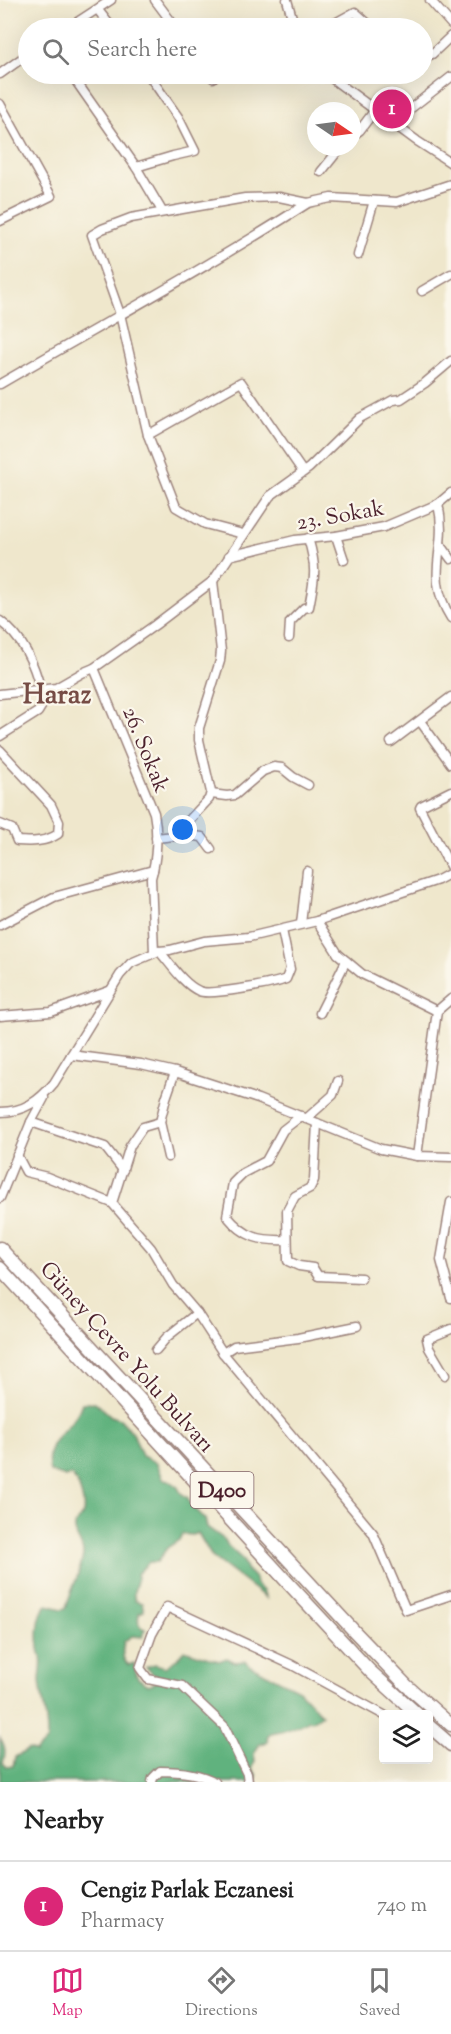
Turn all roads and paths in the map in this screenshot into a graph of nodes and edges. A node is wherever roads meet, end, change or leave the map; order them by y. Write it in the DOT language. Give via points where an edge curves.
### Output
graph roads {
  1 [pos="111,0"];
  2 [pos="155,0"];
  3 [pos="286,0"];
  4 [pos="430,0"];
  5 [pos="98,10"];
  6 [pos="85,18"];
  7 [pos="104,18"];
  8 [pos="169,18"];
  9 [pos="292,18"];
  10 [pos="344,18"];
  11 [pos="362,18"];
  12 [pos="451,24"];
  13 [pos="451,36"];
  14 [pos="433,53"];
  15 [pos="18,61"];
  16 [pos="0,74"];
  17 [pos="451,77"];
  18 [pos="78,84"];
  19 [pos="155,84"];
  20 [pos="340,84"];
  21 [pos="0,104"];
  22 [pos="375,110"];
  23 [pos="392,123"];
  24 [pos="361,129"];
  25 [pos="334,156"];
  26 [pos="451,163"];
  27 [pos="136,167"];
  28 [pos="321,172"];
  29 [pos="451,184"];
  30 [pos="374,201"];
  31 [pos="308,202"];
  32 [pos="162,211"];
  33 [pos="0,221"];
  34 [pos="358,255"];
  35 [pos="451,274"];
  36 [pos="422,291"];
  37 [pos="120,314"];
  38 [pos="451,363"];
  39 [pos="0,384"];
  40 [pos="148,435"];
  41 [pos="303,472"];
  42 [pos="451,493"];
  43 [pos="438,504"];
  44 [pos="243,534"];
  45 [pos="336,536"];
  46 [pos="308,538"];
  47 [pos="441,545"];
  48 [pos="229,556"];
  49 [pos="344,560"];
  50 [pos="451,560"];
  51 [pos="213,581"];
  52 [pos="451,618"];
  53 [pos="0,621"];
  54 [pos="289,638"];
  55 [pos="94,668"];
  56 [pos="52,689"];
  57 [pos="41,691"];
  58 [pos="0,694"];
  59 [pos="451,697"];
  60 [pos="420,721"];
  61 [pos="0,736"];
  62 [pos="391,742"];
  63 [pos="0,750"];
  64 [pos="451,764"];
  65 [pos="308,785"];
  66 [pos="451,791"];
  67 [pos="211,794"];
  68 [pos="0,824"];
  69 [pos="174,837"];
  70 [pos="156,838"];
  71 [pos="211,849"];
  72 [pos="153,870"];
  73 [pos="307,871"];
  74 [pos="450,874"];
  75 [pos="317,921"];
  76 [pos="301,924"];
  77 [pos="0,925"];
  78 [pos="282,930"];
  79 [pos="157,952"];
  80 [pos="346,960"];
  81 [pos="109,992"];
  82 [pos="451,999"];
  83 [pos="437,1011"];
  84 [pos="320,1013"];
  85 [pos="0,1016"];
  86 [pos="71,1055"];
  87 [pos="175,1072"];
  88 [pos="338,1081"];
  89 [pos="47,1092"];
  90 [pos="0,1112"];
  91 [pos="304,1117"];
  92 [pos="31,1122"];
  93 [pos="160,1122"];
  94 [pos="317,1123"];
  95 [pos="17,1155"];
  96 [pos="417,1156"];
  97 [pos="168,1157"];
  98 [pos="451,1157"];
  99 [pos="123,1170"];
  100 [pos="0,1198"];
  101 [pos="451,1202"];
  102 [pos="112,1203"];
  103 [pos="287,1240"];
  104 [pos="0,1248"];
  105 [pos="0,1268"];
  106 [pos="361,1278"];
  107 [pos="451,1298"];
  108 [pos="197,1313"];
  109 [pos="357,1326"];
  110 [pos="451,1329"];
  111 [pos="156,1350"];
  112 [pos="224,1353"];
  113 [pos="445,1375"];
  114 [pos="451,1596"];
  115 [pos="411,1710"];
  116 [pos="379,1712"];
  117 [pos="451,1725"];
  118 [pos="433,1729"];
  119 [pos="451,1745"];
  120 [pos="152,1782"];
  121 [pos="215,1782"];
  122 [pos="248,1782"];
  1 -- 5 [label="street"];
  2 -- 8 [label="street"];
  3 -- 9 [label="street"];
  4 -- 12 [label="street"];
  5 -- 6 [label="street"];
  5 -- 7 [label="street"];
  10 -- 11 [label="street" via="355,12"];
  13 -- 14 [label="street"];
  15 -- 16 [label="street"];
  17 -- 23 [label="street"];
  18 -- 27 [label="street"];
  19 -- 27 [label="street" via="195,151"];
  20 -- 22 [label="street"];
  21 -- 33 [label="street" via="51,196"];
  22 -- 23 [label="street"];
  22 -- 24 [label="street"];
  23 -- 26 [label="street"];
  25 -- 28 [label="street"];
  27 -- 32 [label="street"];
  29 -- 30 [label="street" via="397,202"];
  30 -- 31 [label="street" via="331,198"];
  30 -- 34 [label="street"];
  31 -- 32 [label="street" via="279,197 245,198"];
  31 -- 37 [label="street" via="180,282"];
  32 -- 37 [label="street" via="131,218 92,235"];
  35 -- 36 [label="street"];
  37 -- 39 [label="street"];
  37 -- 40 [label="street"];
  38 -- 41 [label="street" via="401,399 360,418"];
  40 -- 41 [label="street" via="241,382"];
  40 -- 44 [label="street" via="176,507 205,524"];
  41 -- 44 [label="street" via="270,496"];
  42 -- 43 [label="street, 23. Sokak"];
  43 -- 45 [label="street, 23. Sokak" via="384,527"];
  43 -- 47 [label="street"];
  44 -- 48 [label="street"];
  45 -- 46 [label="street, 23. Sokak"];
  45 -- 49 [label="street"];
  46 -- 48 [label="street, 23. Sokak"];
  46 -- 54 [label="street" via="315,562 309,607 290,622"];
  47 -- 50 [label="street"];
  47 -- 52 [label="street" via="437,586"];
  48 -- 51 [label="street"];
  51 -- 55 [label="street"];
  51 -- 67 [label="street" via="221,651 199,728"];
  53 -- 57 [label="street" via="13,630 34,665"];
  55 -- 56 [label="street"];
  55 -- 70 [label="street, 26. Sokak" via="154,813"];
  56 -- 57 [label="street"];
  56 -- 61 [label="street" via="38,712"];
  57 -- 58 [label="street"];
  59 -- 60 [label="street"];
  60 -- 62 [label="street"];
  60 -- 64 [label="street"];
  63 -- 68 [label="street" via="51,805 59,822 58,834 49,840 24,842 17,842 12,829"];
  65 -- 67 [label="street" via="274,767 263,771 235,795"];
  66 -- 74 [label="street" via="421,806 421,814"];
  67 -- 69 [label="street"];
  69 -- 70 [label="street"];
  69 -- 71 [label="street" via="202,837"];
  70 -- 72 [label="street, 26. Sokak"];
  72 -- 77 [label="street" via="54,897"];
  72 -- 79 [label="street, 26. Sokak" via="150,878"];
  73 -- 76 [label="street"];
  74 -- 75 [label="street"];
  75 -- 76 [label="street"];
  75 -- 80 [label="street"];
  76 -- 78 [label="street"];
  78 -- 79 [label="street"];
  78 -- 79 [label="street" via="290,969 286,979 214,993 200,992"];
  79 -- 81 [label="street" via="127,967"];
  80 -- 83 [label="street" via="362,974"];
  80 -- 84 [label="street"];
  81 -- 85 [label="street" via="51,1012"];
  81 -- 86 [label="street"];
  82 -- 83 [label="street"];
  83 -- 96 [label="street"];
  86 -- 87 [label="street"];
  86 -- 89 [label="street"];
  87 -- 91 [label="street"];
  87 -- 93 [label="street"];
  88 -- 91 [label="street" via="333,1095"];
  89 -- 90 [label="street" via="23,1108"];
  89 -- 92 [label="street"];
  91 -- 94 [label="street"];
  91 -- 103 [label="street" via="283,1130 266,1161 243,1173 233,1184 227,1216 248,1235 265,1241"];
  92 -- 95 [label="street"];
  92 -- 99 [label="street" via="105,1147"];
  93 -- 97 [label="street"];
  93 -- 99 [label="street" via="143,1127 130,1146"];
  94 -- 96 [label="street" via="381,1149"];
  94 -- 103 [label="street" via="314,1179 310,1188 295,1196 287,1210"];
  95 -- 100 [label="street"];
  95 -- 102 [label="street" via="26,1172"];
  96 -- 98 [label="street"];
  99 -- 102 [label="street"];
  101 -- 107 [label="street" via="441,1260"];
  102 -- 108 [label="street"];
  103 -- 106 [label="street" via="288,1261 313,1268 318,1276"];
  104 -- 117 [label="highway, Güney Çevre Yolu Bulvarı / D400" via="355,1632"];
  105 -- 115 [label="highway, Güney Çevre Yolu Bulvarı / D400" via="297,1593"];
  108 -- 111 [label="street"];
  108 -- 112 [label="street"];
  109 -- 112 [label="street" via="234,1346"];
  110 -- 113 [label="street" via="427,1340"];
  112 -- 114 [label="street" via="373,1533 406,1610"];
  116 -- 122 [label="street" via="292,1665 167,1607 140,1668 148,1679 182,1686 224,1726"];
  118 -- 119 [label="highway"];
  120 -- 121 [label="street" via="160,1771 179,1771"];
}
